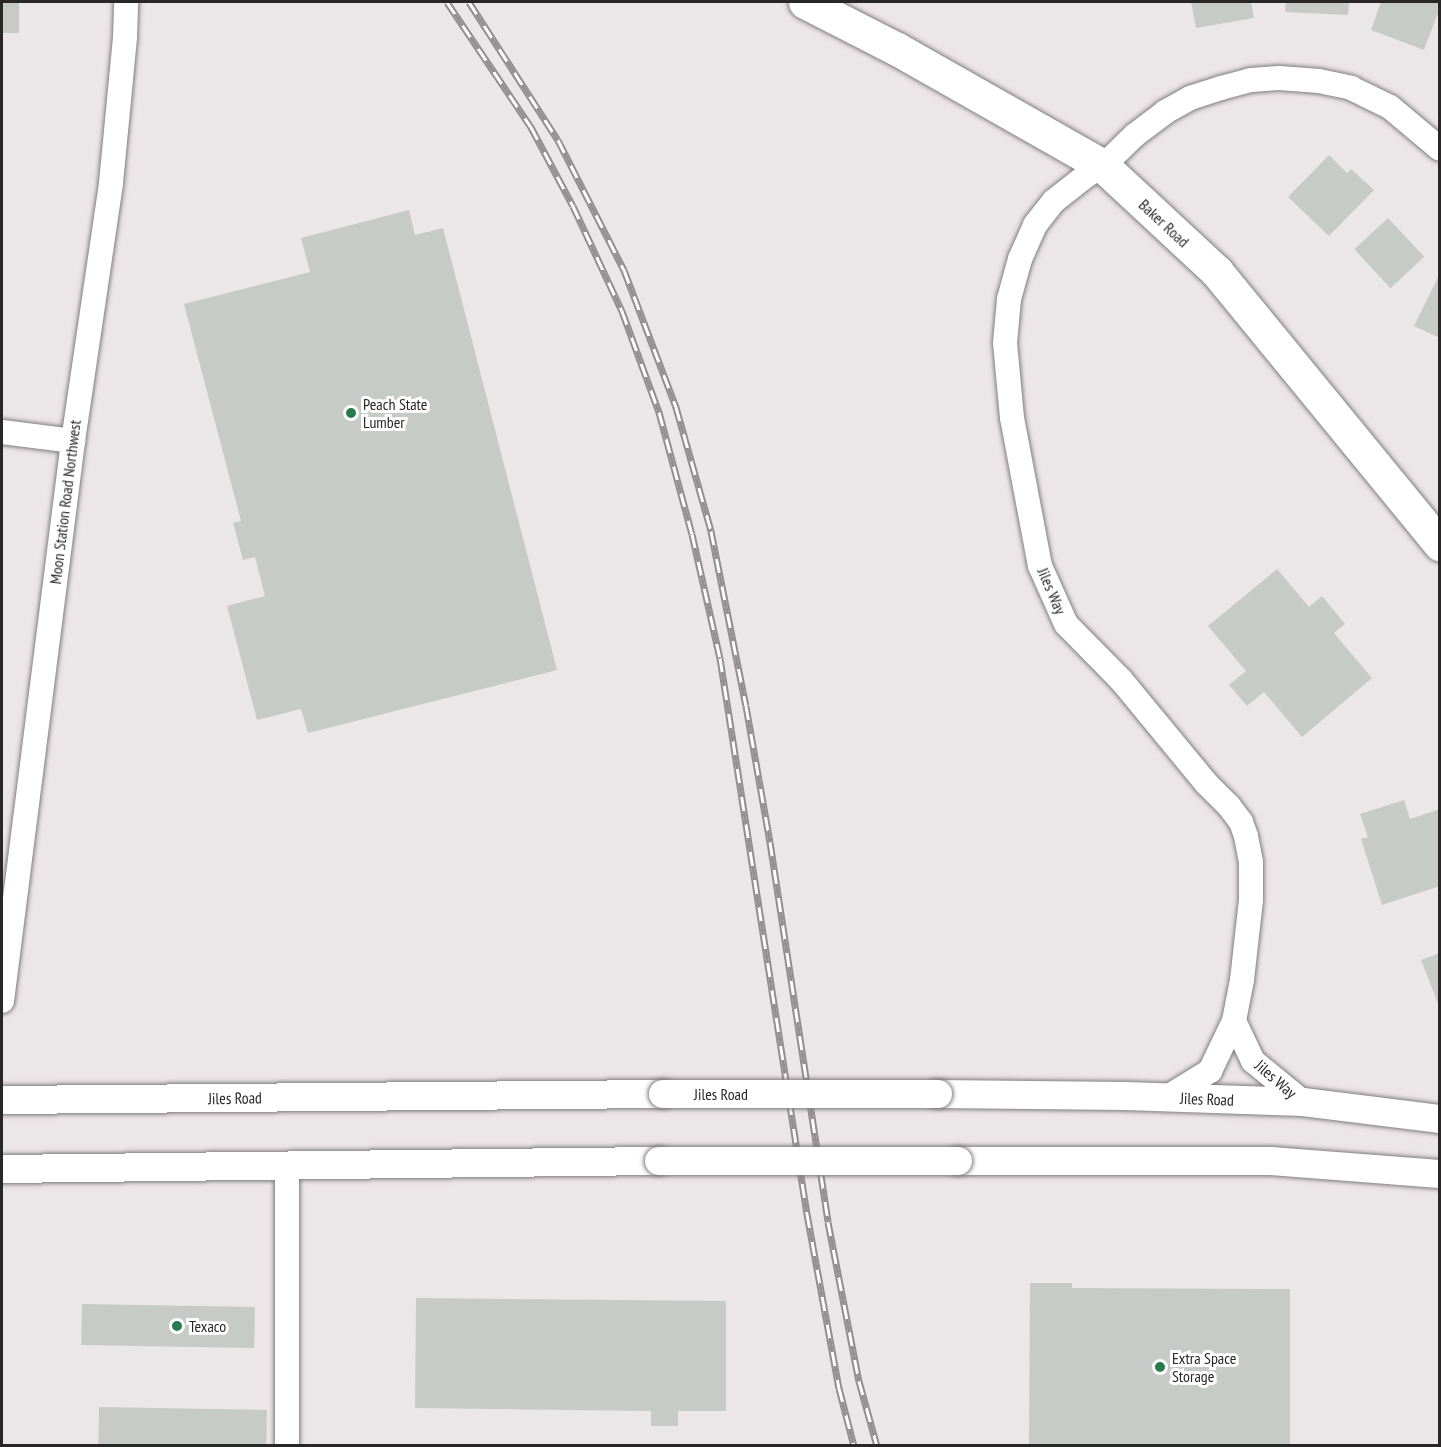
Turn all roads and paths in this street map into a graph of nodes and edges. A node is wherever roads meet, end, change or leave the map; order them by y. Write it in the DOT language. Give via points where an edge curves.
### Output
graph roads {
  1 [pos="126,2"];
  2 [pos="805,2"];
  3 [pos="1440,149"];
  4 [pos="1103,166"];
  5 [pos="2,432"];
  6 [pos="73,441"];
  7 [pos="1440,544"];
  8 [pos="2,1001"];
  9 [pos="1234,1021"];
  10 [pos="1167,1098"];
  11 [pos="2,1100"];
  12 [pos="1303,1102"];
  13 [pos="1440,1119"];
  14 [pos="287,1165"];
  15 [pos="2,1169"];
  16 [pos="1440,1174"];
  17 [pos="287,1446"];
  1 -- 6 [label="street, Moon Station Road Northwest" via="111,183"];
  2 -- 4 [label="main road, Baker Road" via="897,49"];
  3 -- 4 [label="street, Jiles Way" via="1390,107 1351,88 1279,78 1251,80 1190,98 1135,135"];
  4 -- 7 [label="main road, Baker Road" via="1217,272"];
  4 -- 9 [label="street, Jiles Way" via="1054,201 1035,225 1020,259 1009,299 1005,343 1012,418 1040,566 1066,624 1121,680 1241,822 1251,862 1251,900"];
  5 -- 6 [label="street"];
  6 -- 8 [label="street, Moon Station Road Northwest"];
  9 -- 10 [label="street, Jiles Way" via="1210,1071"];
  9 -- 12 [label="street, Jiles Way" via="1253,1061"];
  10 -- 11 [label="street, Jiles Road, bridge" via="663,1094"];
  10 -- 12 [label="street, Jiles Road"];
  12 -- 13 [label="street, Jiles Road"];
  14 -- 15 [label="street"];
  14 -- 16 [label="street, bridge" via="1271,1161"];
  14 -- 17 [label="street"];
}
